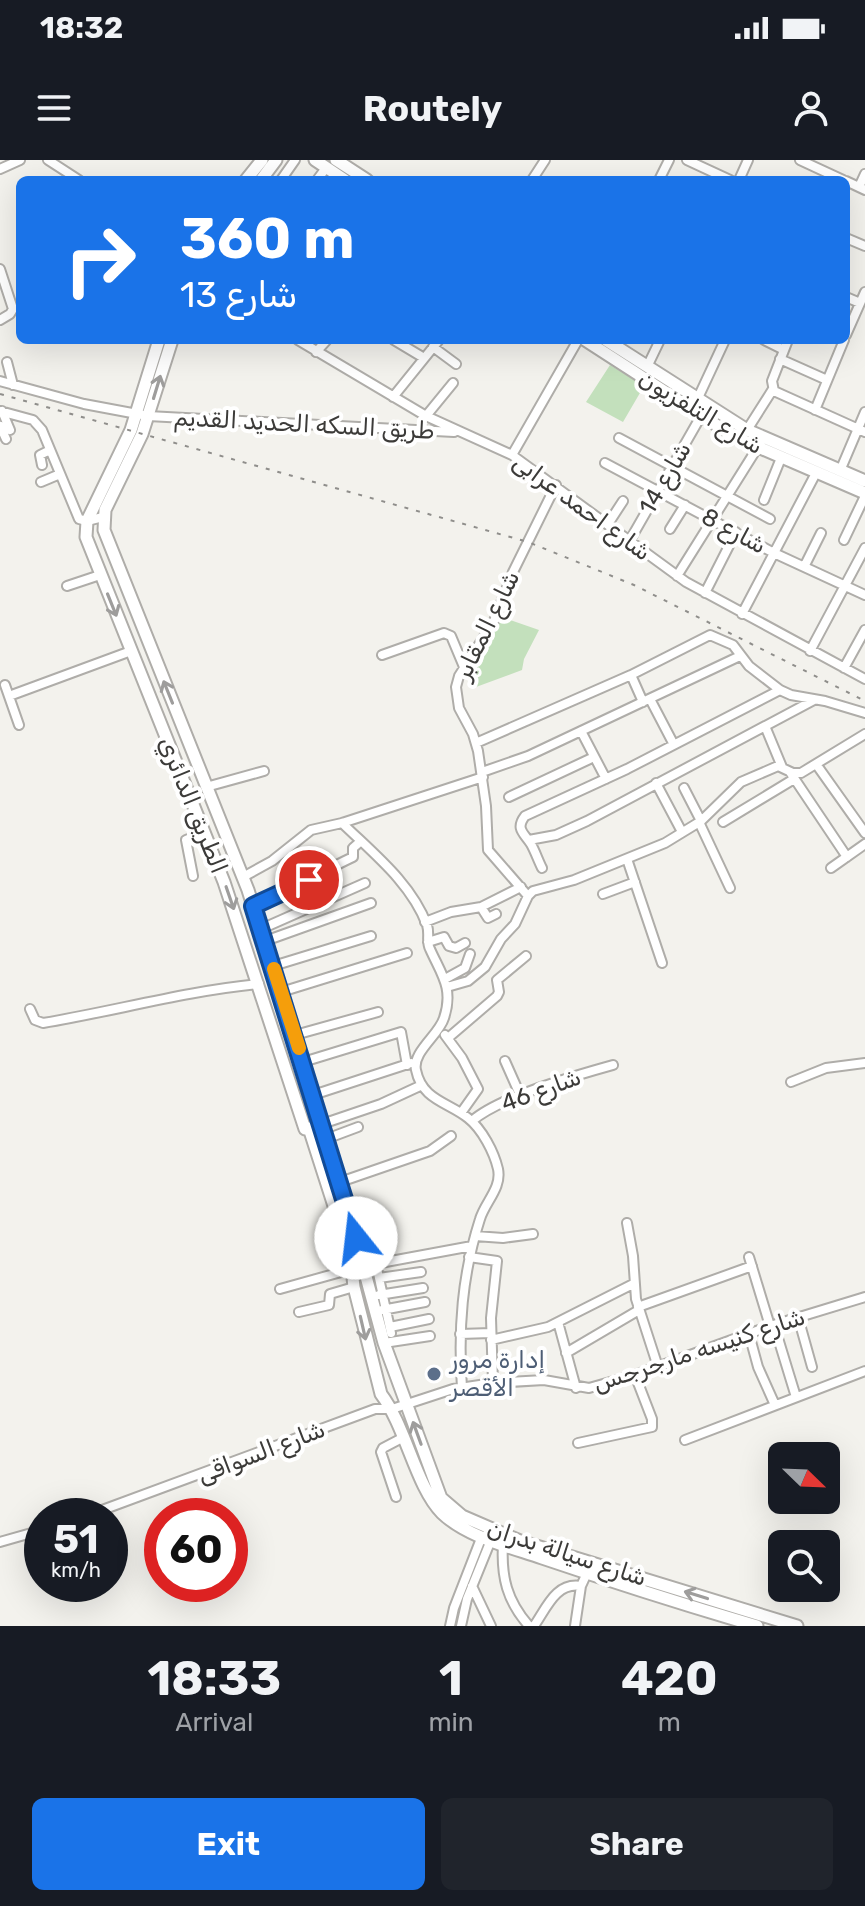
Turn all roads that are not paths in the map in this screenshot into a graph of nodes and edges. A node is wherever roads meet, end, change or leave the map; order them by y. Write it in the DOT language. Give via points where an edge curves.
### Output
graph roads {
  1 [pos="20,160"];
  2 [pos="48,160"];
  3 [pos="262,160"];
  4 [pos="315,160"];
  5 [pos="687,160"];
  6 [pos="805,161"];
  7 [pos="331,164"];
  8 [pos="0,169"];
  9 [pos="865,174"];
  10 [pos="73,176"];
  11 [pos="249,176"];
  12 [pos="358,176"];
  13 [pos="721,176"];
  14 [pos="835,176"];
  15 [pos="862,189"];
  16 [pos="0,269"];
  17 [pos="865,292"];
  18 [pos="850,299"];
  19 [pos="860,303"];
  20 [pos="1,316"];
  21 [pos="850,326"];
  22 [pos="158,344"];
  23 [pos="170,344"];
  24 [pos="304,344"];
  25 [pos="323,344"];
  26 [pos="401,344"];
  27 [pos="434,344"];
  28 [pos="438,344"];
  29 [pos="576,344"];
  30 [pos="591,344"];
  31 [pos="612,344"];
  32 [pos="658,344"];
  33 [pos="723,344"];
  34 [pos="769,344"];
  35 [pos="786,344"];
  36 [pos="842,344"];
  37 [pos="316,352"];
  38 [pos="782,354"];
  39 [pos="424,358"];
  40 [pos="7,362"];
  41 [pos="456,364"];
  42 [pos="647,367"];
  43 [pos="827,380"];
  44 [pos="0,381"];
  45 [pos="453,383"];
  46 [pos="13,385"];
  47 [pos="773,389"];
  48 [pos="393,397"];
  49 [pos="697,400"];
  50 [pos="815,410"];
  51 [pos="1,411"];
  52 [pos="865,412"];
  53 [pos="142,415"];
  54 [pos="426,416"];
  55 [pos="701,416"];
  56 [pos="0,426"];
  57 [pos="727,426"];
  58 [pos="10,430"];
  59 [pos="747,430"];
  60 [pos="862,430"];
  61 [pos="137,432"];
  62 [pos="459,432"];
  63 [pos="619,438"];
  64 [pos="6,439"];
  65 [pos="760,443"];
  66 [pos="50,450"];
  67 [pos="512,455"];
  68 [pos="781,458"];
  69 [pos="605,463"];
  70 [pos="42,465"];
  71 [pos="672,466"];
  72 [pos="840,471"];
  73 [pos="816,473"];
  74 [pos="60,474"];
  75 [pos="865,481"];
  76 [pos="41,482"];
  77 [pos="556,485"];
  78 [pos="658,491"];
  79 [pos="865,494"];
  80 [pos="728,497"];
  81 [pos="764,500"];
  82 [pos="623,501"];
  83 [pos="685,505"];
  84 [pos="103,517"];
  85 [pos="770,519"];
  86 [pos="714,520"];
  87 [pos="87,521"];
  88 [pos="608,524"];
  89 [pos="670,529"];
  90 [pos="736,532"];
  91 [pos="821,533"];
  92 [pos="630,540"];
  93 [pos="844,540"];
  94 [pos="865,548"];
  95 [pos="774,553"];
  96 [pos="804,567"];
  97 [pos="100,575"];
  98 [pos="677,576"];
  99 [pos="67,586"];
  100 [pos="845,586"];
  101 [pos="705,593"];
  102 [pos="865,595"];
  103 [pos="742,614"];
  104 [pos="865,630"];
  105 [pos="131,651"];
  106 [pos="810,651"];
  107 [pos="382,655"];
  108 [pos="740,656"];
  109 [pos="464,667"];
  110 [pos="844,668"];
  111 [pos="631,675"];
  112 [pos="865,679"];
  113 [pos="5,685"];
  114 [pos="780,690"];
  115 [pos="9,696"];
  116 [pos="816,699"];
  117 [pos="646,700"];
  118 [pos="865,713"];
  119 [pos="19,725"];
  120 [pos="765,726"];
  121 [pos="581,731"];
  122 [pos="865,734"];
  123 [pos="476,743"];
  124 [pos="673,743"];
  125 [pos="594,757"];
  126 [pos="196,761"];
  127 [pos="816,764"];
  128 [pos="179,768"];
  129 [pos="264,771"];
  130 [pos="789,772"];
  131 [pos="482,775"];
  132 [pos="606,779"];
  133 [pos="656,783"];
  134 [pos="206,787"];
  135 [pos="684,788"];
  136 [pos="509,797"];
  137 [pos="700,822"];
  138 [pos="723,822"];
  139 [pos="342,823"];
  140 [pos="205,832"];
  141 [pos="682,832"];
  142 [pos="865,833"];
  143 [pos="529,840"];
  144 [pos="361,841"];
  145 [pos="865,844"];
  146 [pos="847,857"];
  147 [pos="627,859"];
  148 [pos="542,868"];
  149 [pos="831,868"];
  150 [pos="193,876"];
  151 [pos="243,877"];
  152 [pos="635,882"];
  153 [pos="365,883"];
  154 [pos="521,887"];
  155 [pos="730,888"];
  156 [pos="603,894"];
  157 [pos="528,896"];
  158 [pos="371,903"];
  159 [pos="253,906"];
  160 [pos="481,907"];
  161 [pos="496,914"];
  162 [pos="425,922"];
  163 [pos="263,935"];
  164 [pos="371,936"];
  165 [pos="428,942"];
  166 [pos="465,943"];
  167 [pos="407,953"];
  168 [pos="470,954"];
  169 [pos="526,956"];
  170 [pos="662,963"];
  171 [pos="273,966"];
  172 [pos="446,983"];
  173 [pos="259,984"];
  174 [pos="281,992"];
  175 [pos="30,1009"];
  176 [pos="378,1012"];
  177 [pos="440,1028"];
  178 [pos="294,1033"];
  179 [pos="276,1036"];
  180 [pos="448,1038"];
  181 [pos="505,1061"];
  182 [pos="303,1062"];
  183 [pos="412,1063"];
  184 [pos="865,1063"];
  185 [pos="613,1065"];
  186 [pos="791,1082"];
  187 [pos="422,1085"];
  188 [pos="313,1095"];
  189 [pos="521,1097"];
  190 [pos="461,1113"];
  191 [pos="472,1121"];
  192 [pos="322,1124"];
  193 [pos="358,1127"];
  194 [pos="451,1136"];
  195 [pos="326,1139"];
  196 [pos="340,1182"];
  197 [pos="627,1223"];
  198 [pos="533,1234"];
  199 [pos="475,1236"];
  200 [pos="472,1246"];
  201 [pos="469,1257"];
  202 [pos="749,1257"];
  203 [pos="364,1266"];
  204 [pos="752,1266"];
  205 [pos="421,1272"];
  206 [pos="379,1278"];
  207 [pos="633,1284"];
  208 [pos="354,1287"];
  209 [pos="423,1288"];
  210 [pos="280,1289"];
  211 [pos="377,1295"];
  212 [pos="865,1297"];
  213 [pos="425,1302"];
  214 [pos="638,1308"];
  215 [pos="380,1310"];
  216 [pos="299,1312"];
  217 [pos="798,1317"];
  218 [pos="429,1319"];
  219 [pos="558,1322"];
  220 [pos="772,1326"];
  221 [pos="388,1334"];
  222 [pos="460,1334"];
  223 [pos="749,1334"];
  224 [pos="430,1336"];
  225 [pos="491,1337"];
  226 [pos="566,1353"];
  227 [pos="658,1367"];
  228 [pos="812,1367"];
  229 [pos="865,1371"];
  230 [pos="635,1375"];
  231 [pos="493,1383"];
  232 [pos="400,1387"];
  233 [pos="462,1388"];
  234 [pos="576,1388"];
  235 [pos="381,1394"];
  236 [pos="796,1397"];
  237 [pos="406,1403"];
  238 [pos="775,1405"];
  239 [pos="392,1409"];
  240 [pos="404,1437"];
  241 [pos="685,1440"];
  242 [pos="578,1443"];
  243 [pos="396,1497"];
  244 [pos="128,1500"];
  245 [pos="24,1535"];
  246 [pos="492,1540"];
  247 [pos="0,1542"];
  248 [pos="587,1573"];
  249 [pos="472,1586"];
  250 [pos="581,1586"];
  251 [pos="720,1620"];
  252 [pos="750,1620"];
  253 [pos="450,1626"];
  254 [pos="461,1626"];
  255 [pos="491,1626"];
  256 [pos="531,1626"];
  257 [pos="575,1626"];
  258 [pos="797,1626"];
  1 -- 8 [label="street"];
  2 -- 10 [label="street"];
  3 -- 11 [label="main road"];
  4 -- 7 [label="main road"];
  5 -- 13 [label="street"];
  6 -- 14 [label="street"];
  7 -- 12 [label="main road"];
  9 -- 15 [label="street"];
  16 -- 20 [label="street" via="13,309"];
  17 -- 19 [label="street"];
  18 -- 19 [label="street"];
  19 -- 21 [label="street"];
  22 -- 53 [label="main road"];
  53 -- 23 [label="main road, one-way"];
  24 -- 37 [label="street, شارع احمد عرابى"];
  25 -- 37 [label="street"];
  26 -- 39 [label="street"];
  27 -- 39 [label="street"];
  28 -- 41 [label="street"];
  29 -- 67 [label="street"];
  30 -- 55 [label="main road, شارع التلفزيون"];
  31 -- 42 [label="main road, شارع التلفزيون"];
  32 -- 42 [label="street"];
  33 -- 49 [label="street"];
  34 -- 38 [label="street"];
  35 -- 38 [label="street"];
  36 -- 43 [label="street"];
  37 -- 48 [label="street, شارع احمد عرابى"];
  38 -- 43 [label="street"];
  38 -- 47 [label="street"];
  39 -- 48 [label="street"];
  40 -- 46 [label="street"];
  42 -- 49 [label="main road, شارع التلفزيون"];
  43 -- 50 [label="street"];
  44 -- 46 [label="street, طريق السكه الحديد القديم"];
  45 -- 54 [label="street"];
  46 -- 53 [label="street, طريق السكه الحديد القديم"];
  47 -- 50 [label="street"];
  47 -- 59 [label="street"];
  48 -- 54 [label="street, شارع احمد عرابى"];
  49 -- 57 [label="main road, شارع التلفزيون"];
  50 -- 60 [label="street"];
  51 -- 58 [label="street"];
  51 -- 66 [label="street, الطريق الدائري" via="33,420"];
  52 -- 60 [label="street"];
  53 -- 61 [label="main road"];
  53 -- 62 [label="street, طريق السكه الحديد القديم"];
  54 -- 62 [label="street, شارع احمد عرابى"];
  55 -- 57 [label="main road, شارع التلفزيون"];
  55 -- 71 [label="street, شارع 14"];
  56 -- 64 [label="street"];
  57 -- 59 [label="main road, شارع التلفزيون"];
  57 -- 65 [label="main road, شارع التلفزيون"];
  59 -- 65 [label="main road, شارع التلفزيون"];
  60 -- 72 [label="street"];
  61 -- 84 [label="main road"];
  61 -- 87 [label="main road"];
  62 -- 67 [label="street, شارع احمد عرابى"];
  63 -- 71 [label="street"];
  65 -- 68 [label="main road, شارع التلفزيون"];
  65 -- 72 [label="main road, شارع التلفزيون"];
  65 -- 80 [label="street"];
  66 -- 70 [label="street" via="40,455"];
  66 -- 74 [label="street, الطريق الدائري"];
  67 -- 77 [label="street, شارع احمد عرابى"];
  68 -- 73 [label="main road, شارع التلفزيون"];
  68 -- 81 [label="street"];
  69 -- 78 [label="street, شارع 8"];
  71 -- 78 [label="street, شارع 14"];
  71 -- 80 [label="street"];
  72 -- 75 [label="main road, شارع التلفزيون"];
  73 -- 79 [label="main road, شارع التلفزيون"];
  73 -- 95 [label="street"];
  74 -- 76 [label="street"];
  74 -- 87 [label="street, الطريق الدائري" via="76,516"];
  77 -- 88 [label="street, شارع احمد عرابى"];
  77 -- 109 [label="street, شارع المقابر" via="494,621"];
  78 -- 83 [label="street, شارع 8"];
  78 -- 92 [label="street, شارع 14"];
  79 -- 93 [label="street"];
  80 -- 85 [label="street"];
  80 -- 86 [label="street"];
  82 -- 88 [label="street"];
  83 -- 86 [label="street, شارع 8"];
  83 -- 89 [label="street"];
  84 -- 87 [label="street"];
  126 -- 84 [label="main road, الطريق الدائري, one-way" via="106,537"];
  86 -- 90 [label="street, شارع 8"];
  86 -- 98 [label="street"];
  87 -- 97 [label="main road, الطريق الدائري" via="86,537"];
  88 -- 92 [label="street, شارع احمد عرابى"];
  90 -- 95 [label="street, شارع 8"];
  90 -- 101 [label="street"];
  91 -- 96 [label="street"];
  92 -- 98 [label="street, شارع احمد عرابى"];
  94 -- 100 [label="street"];
  95 -- 96 [label="street, شارع 8"];
  95 -- 103 [label="street"];
  96 -- 100 [label="street, شارع 8"];
  97 -- 99 [label="street"];
  97 -- 105 [label="main road, الطريق الدائري, one-way"];
  98 -- 101 [label="street, شارع احمد عرابى"];
  100 -- 102 [label="street, شارع 8"];
  100 -- 106 [label="street"];
  101 -- 103 [label="street, شارع احمد عرابى"];
  103 -- 106 [label="street, شارع احمد عرابى"];
  104 -- 110 [label="street"];
  105 -- 115 [label="street"];
  105 -- 128 [label="main road, الطريق الدائري"];
  106 -- 110 [label="street, شارع احمد عرابى"];
  107 -- 109 [label="street" via="444,633 451,636"];
  108 -- 111 [label="street" via="733,645 710,635"];
  108 -- 114 [label="street"];
  108 -- 117 [label="street"];
  109 -- 123 [label="street, شارع المقابر" via="456,697"];
  110 -- 112 [label="street, شارع احمد عرابى"];
  111 -- 117 [label="street"];
  111 -- 123 [label="street"];
  113 -- 115 [label="street"];
  114 -- 116 [label="street"];
  114 -- 124 [label="street"];
  115 -- 119 [label="street"];
  116 -- 118 [label="street"];
  116 -- 120 [label="street"];
  117 -- 121 [label="street"];
  117 -- 124 [label="street"];
  120 -- 130 [label="street"];
  120 -- 133 [label="street"];
  121 -- 125 [label="street"];
  121 -- 131 [label="street"];
  122 -- 127 [label="street"];
  123 -- 131 [label="street, شارع المقابر"];
  124 -- 132 [label="street"];
  125 -- 132 [label="street"];
  125 -- 136 [label="street"];
  126 -- 128 [label="main road"];
  126 -- 134 [label="main road, الطريق الدائري"];
  127 -- 130 [label="street" via="801,773"];
  127 -- 142 [label="street"];
  128 -- 140 [label="main road, الطريق الدائري"];
  129 -- 134 [label="street"];
  130 -- 137 [label="street" via="773,767 741,782"];
  130 -- 138 [label="street"];
  130 -- 146 [label="street"];
  131 -- 139 [label="street"];
  131 -- 154 [label="street, شارع المقابر" via="488,850"];
  132 -- 143 [label="street" via="525,816 520,826"];
  133 -- 141 [label="street"];
  133 -- 143 [label="street" via="572,829"];
  134 -- 151 [label="main road, الطريق الدائري"];
  135 -- 137 [label="street"];
  137 -- 141 [label="street"];
  137 -- 155 [label="street"];
  139 -- 144 [label="street"];
  139 -- 151 [label="street" via="311,830"];
  140 -- 150 [label="street" via="186,841"];
  140 -- 173 [label="main road, الطريق الدائري, one-way"];
  141 -- 147 [label="street"];
  143 -- 148 [label="street"];
  144 -- 159 [label="street" via="353,848 353,857"];
  144 -- 162 [label="street" via="405,886"];
  145 -- 146 [label="street"];
  146 -- 149 [label="street"];
  147 -- 152 [label="street"];
  147 -- 157 [label="street"];
  151 -- 159 [label="main road, الطريق الدائري"];
  152 -- 156 [label="street"];
  152 -- 170 [label="street"];
  153 -- 163 [label="street"];
  154 -- 157 [label="street, شارع المقابر"];
  154 -- 160 [label="street"];
  157 -- 172 [label="street" via="485,967 468,981"];
  158 -- 163 [label="street"];
  159 -- 163 [label="main road, الطريق الدائري"];
  160 -- 161 [label="street" via="488,918"];
  160 -- 162 [label="street"];
  162 -- 165 [label="street"];
  163 -- 171 [label="main road, الطريق الدائري"];
  164 -- 171 [label="street"];
  165 -- 166 [label="street" via="444,937 449,946"];
  165 -- 172 [label="street"];
  167 -- 174 [label="street"];
  168 -- 172 [label="street" via="465,968"];
  169 -- 180 [label="street" via="497,980 497,996"];
  171 -- 174 [label="main road, الطريق الدائري"];
  172 -- 177 [label="street"];
  173 -- 175 [label="street" via="43,1023"];
  173 -- 179 [label="main road, الطريق الدائري"];
  174 -- 178 [label="main road, الطريق الدائري"];
  176 -- 178 [label="street"];
  177 -- 180 [label="street"];
  177 -- 183 [label="street"];
  178 -- 179 [label="main road"];
  178 -- 182 [label="main road, الطريق الدائري"];
  179 -- 203 [label="main road, الطريق الدائري" via="305,1129 309,1128"];
  180 -- 190 [label="street" via="477,1086"];
  181 -- 189 [label="street"];
  182 -- 183 [label="street" via="401,1032"];
  182 -- 188 [label="main road, الطريق الدائري"];
  183 -- 187 [label="street"];
  183 -- 188 [label="street"];
  184 -- 186 [label="street" via="826,1068"];
  185 -- 189 [label="street, شارع 46"];
  187 -- 190 [label="street" via="439,1103"];
  187 -- 192 [label="street"];
  188 -- 192 [label="main road, الطريق الدائري"];
  189 -- 191 [label="street, شارع 46"];
  190 -- 191 [label="street"];
  191 -- 199 [label="street" via="489,1145 499,1174"];
  192 -- 195 [label="main road, الطريق الدائري"];
  193 -- 195 [label="street"];
  194 -- 196 [label="street" via="430,1151"];
  195 -- 196 [label="main road, الطريق الدائري"];
  196 -- 203 [label="main road, الطريق الدائري"];
  197 -- 207 [label="street"];
  198 -- 199 [label="street"];
  199 -- 200 [label="street"];
  200 -- 201 [label="street"];
  200 -- 203 [label="street"];
  201 -- 222 [label="street"];
  201 -- 225 [label="street" via="497,1261"];
  202 -- 204 [label="street"];
  203 -- 206 [label="street"];
  203 -- 208 [label="main road, الطريق الدائري"];
  203 -- 210 [label="street"];
  203 -- 211 [label="main road, الطريق الدائري"];
  204 -- 214 [label="street"];
  204 -- 220 [label="street"];
  205 -- 206 [label="street"];
  206 -- 211 [label="street"];
  207 -- 214 [label="street"];
  207 -- 219 [label="street"];
  208 -- 216 [label="street" via="331,1293 329,1305"];
  208 -- 235 [label="main road, الطريق الدائري, one-way"];
  209 -- 211 [label="street"];
  211 -- 215 [label="main road, الطريق الدائري"];
  212 -- 217 [label="street, شارع كنيسه مارجرجس"];
  213 -- 215 [label="street"];
  214 -- 226 [label="street"];
  214 -- 227 [label="street"];
  215 -- 221 [label="main road, الطريق الدائري"];
  215 -- 221 [label="street"];
  217 -- 220 [label="street, شارع كنيسه مارجرجس"];
  217 -- 228 [label="street"];
  218 -- 221 [label="street"];
  219 -- 225 [label="street"];
  219 -- 226 [label="street"];
  220 -- 223 [label="street, شارع كنيسه مارجرجس"];
  220 -- 236 [label="street"];
  221 -- 224 [label="street"];
  221 -- 232 [label="main road, الطريق الدائري"];
  222 -- 225 [label="street"];
  222 -- 233 [label="street"];
  223 -- 227 [label="street, شارع كنيسه مارجرجس"];
  223 -- 238 [label="street"];
  225 -- 231 [label="street"];
  226 -- 234 [label="street"];
  227 -- 230 [label="street, شارع كنيسه مارجرجس"];
  229 -- 236 [label="street"];
  230 -- 234 [label="street, شارع كنيسه مارجرجس"];
  230 -- 242 [label="street" via="652,1427"];
  231 -- 233 [label="street, شارع كنيسه مارجرجس"];
  231 -- 234 [label="street, شارع كنيسه مارجرجس" via="544,1380"];
  232 -- 235 [label="main road"];
  232 -- 237 [label="main road, الطريق الدائري"];
  233 -- 237 [label="street, شارع كنيسه مارجرجس"];
  235 -- 239 [label="main road, الطريق الدائري"];
  236 -- 238 [label="street"];
  237 -- 239 [label="street, شارع كنيسه مارجرجس"];
  252 -- 237 [label="main road, شارع سيالة بدران, one-way" via="530,1544 454,1512 438,1490"];
  238 -- 241 [label="street"];
  239 -- 240 [label="main road, شارع سيالة بدران"];
  239 -- 244 [label="street, شارع السواقى" via="375,1409"];
  240 -- 243 [label="street" via="381,1452"];
  240 -- 246 [label="main road, شارع سيالة بدران" via="435,1505 449,1519"];
  245 -- 247 [label="street"];
  246 -- 248 [label="main road, شارع سيالة بدران"];
  246 -- 249 [label="street"];
  246 -- 253 [label="street" via="454,1608"];
  246 -- 256 [label="street" via="507,1593"];
  248 -- 250 [label="street"];
  248 -- 251 [label="main road, شارع سيالة بدران"];
  249 -- 254 [label="street"];
  249 -- 255 [label="street"];
  250 -- 256 [label="street" via="557,1591"];
  250 -- 257 [label="street"];
  251 -- 252 [label="main road, شارع سيالة بدران"];
  252 -- 258 [label="main road, شارع سيالة بدران"];
}
